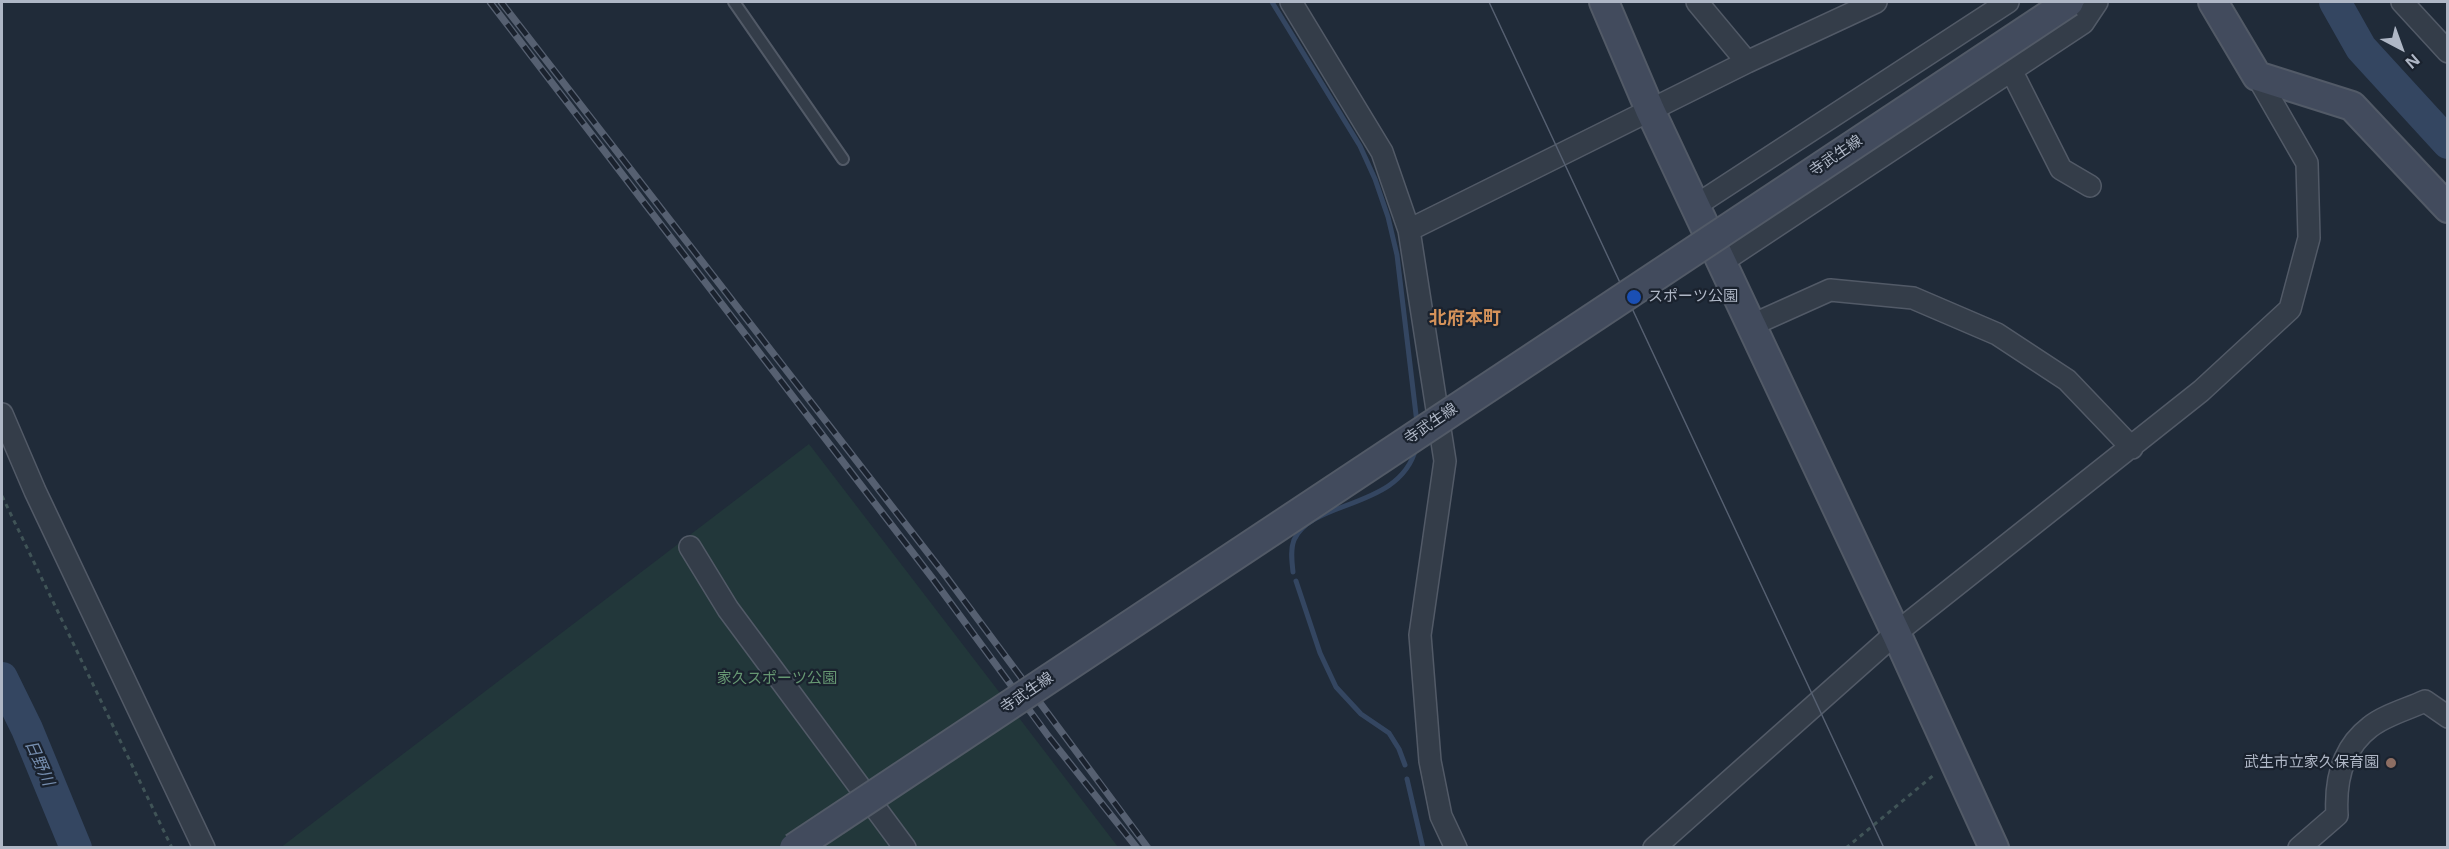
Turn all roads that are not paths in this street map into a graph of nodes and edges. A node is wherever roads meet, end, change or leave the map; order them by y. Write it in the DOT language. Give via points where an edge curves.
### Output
graph roads {
  1 [pos="734,2"];
  2 [pos="1291,2"];
  3 [pos="1604,2"];
  4 [pos="1697,2"];
  5 [pos="1876,2"];
  6 [pos="2008,2"];
  7 [pos="2069,2"];
  8 [pos="2097,2"];
  9 [pos="2213,2"];
  10 [pos="2402,2"];
  11 [pos="1837,10"];
  12 [pos="2448,52"];
  13 [pos="1748,62"];
  14 [pos="2011,70"];
  15 [pos="2257,76"];
  16 [pos="1650,111"];
  17 [pos="843,159"];
  18 [pos="2090,186"];
  19 [pos="1695,206"];
  20 [pos="2448,208"];
  21 [pos="1409,230"];
  22 [pos="1722,262"];
  23 [pos="1752,325"];
  24 [pos="2,414"];
  25 [pos="2132,448"];
  26 [pos="690,547"];
  27 [pos="1896,633"];
  28 [pos="2448,717"];
  29 [pos="204,848"];
  30 [pos="794,848"];
  31 [pos="905,848"];
  32 [pos="1456,848"];
  33 [pos="1654,848"];
  34 [pos="1994,848"];
  35 [pos="2299,848"];
  1 -- 17 [label="lane"];
  2 -- 21 [label="street" via="1382,152"];
  3 -- 16 [label="main road"];
  4 -- 13 [label="street"];
  5 -- 11 [label="street"];
  6 -- 19 [label="street"];
  7 -- 30 [label="main road, 寺武生線, bridge"];
  8 -- 14 [label="street" via="2083,22"];
  9 -- 15 [label="main road"];
  10 -- 12 [label="street"];
  11 -- 13 [label="street"];
  13 -- 16 [label="street"];
  14 -- 18 [label="street" via="2061,169"];
  14 -- 22 [label="street"];
  15 -- 20 [label="main road" via="2352,106"];
  15 -- 25 [label="street" via="2307,163 2309,238 2290,309"];
  16 -- 19 [label="main road"];
  16 -- 21 [label="street"];
  19 -- 22 [label="main road"];
  21 -- 32 [label="street" via="1445,461 1420,635 1429,750 1441,816"];
  22 -- 23 [label="main road"];
  23 -- 25 [label="street" via="1830,290 1913,298 1997,334 2067,380"];
  23 -- 27 [label="main road"];
  24 -- 29 [label="street"];
  25 -- 27 [label="street"];
  26 -- 31 [label="street" via="728,609"];
  27 -- 33 [label="street"];
  27 -- 34 [label="main road"];
  28 -- 35 [label="street" via="2425,701 2371,726 2353,743 2341,768 2336,790 2337,815"];
}
